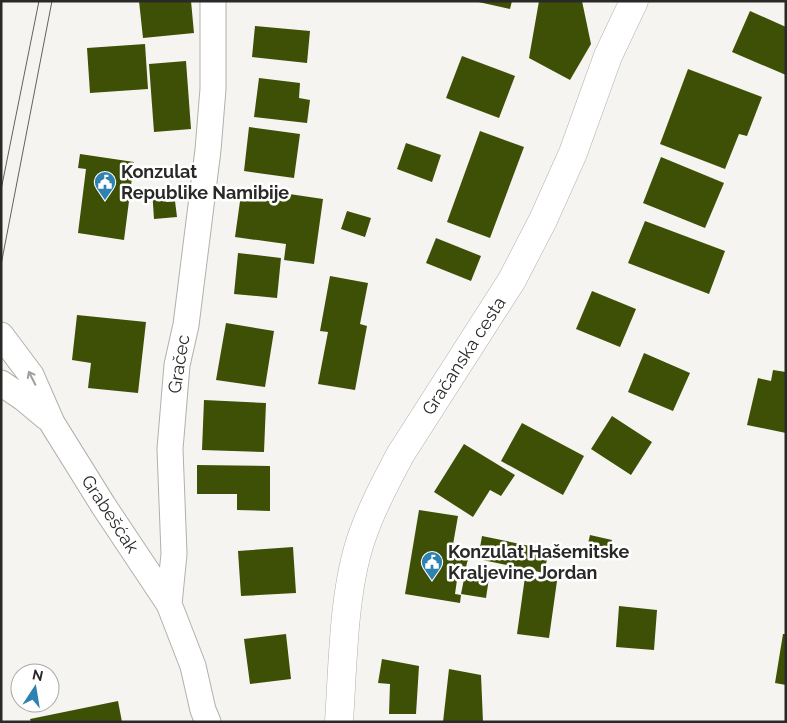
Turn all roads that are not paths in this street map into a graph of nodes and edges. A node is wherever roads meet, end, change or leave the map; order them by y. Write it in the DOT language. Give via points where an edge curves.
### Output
graph roads {
  1 [pos="213,1"];
  2 [pos="634,1"];
  3 [pos="1,334"];
  4 [pos="1,383"];
  5 [pos="52,423"];
  6 [pos="169,604"];
  7 [pos="208,722"];
  8 [pos="339,722"];
  1 -- 6 [label="street, Gračec" via="213,89 208,150 172,410 170,449 174,554"];
  2 -- 8 [label="main road, Gračanska cesta" via="608,56 573,153 528,251 400,455 363,532 348,612"];
  5 -- 3 [label="street, Grabešćak, one-way" via="31,375"];
  4 -- 5 [label="street, Grabešćak"];
  5 -- 6 [label="street, Grabešćak"];
  6 -- 7 [label="street, Gračec" via="193,666"];
}
